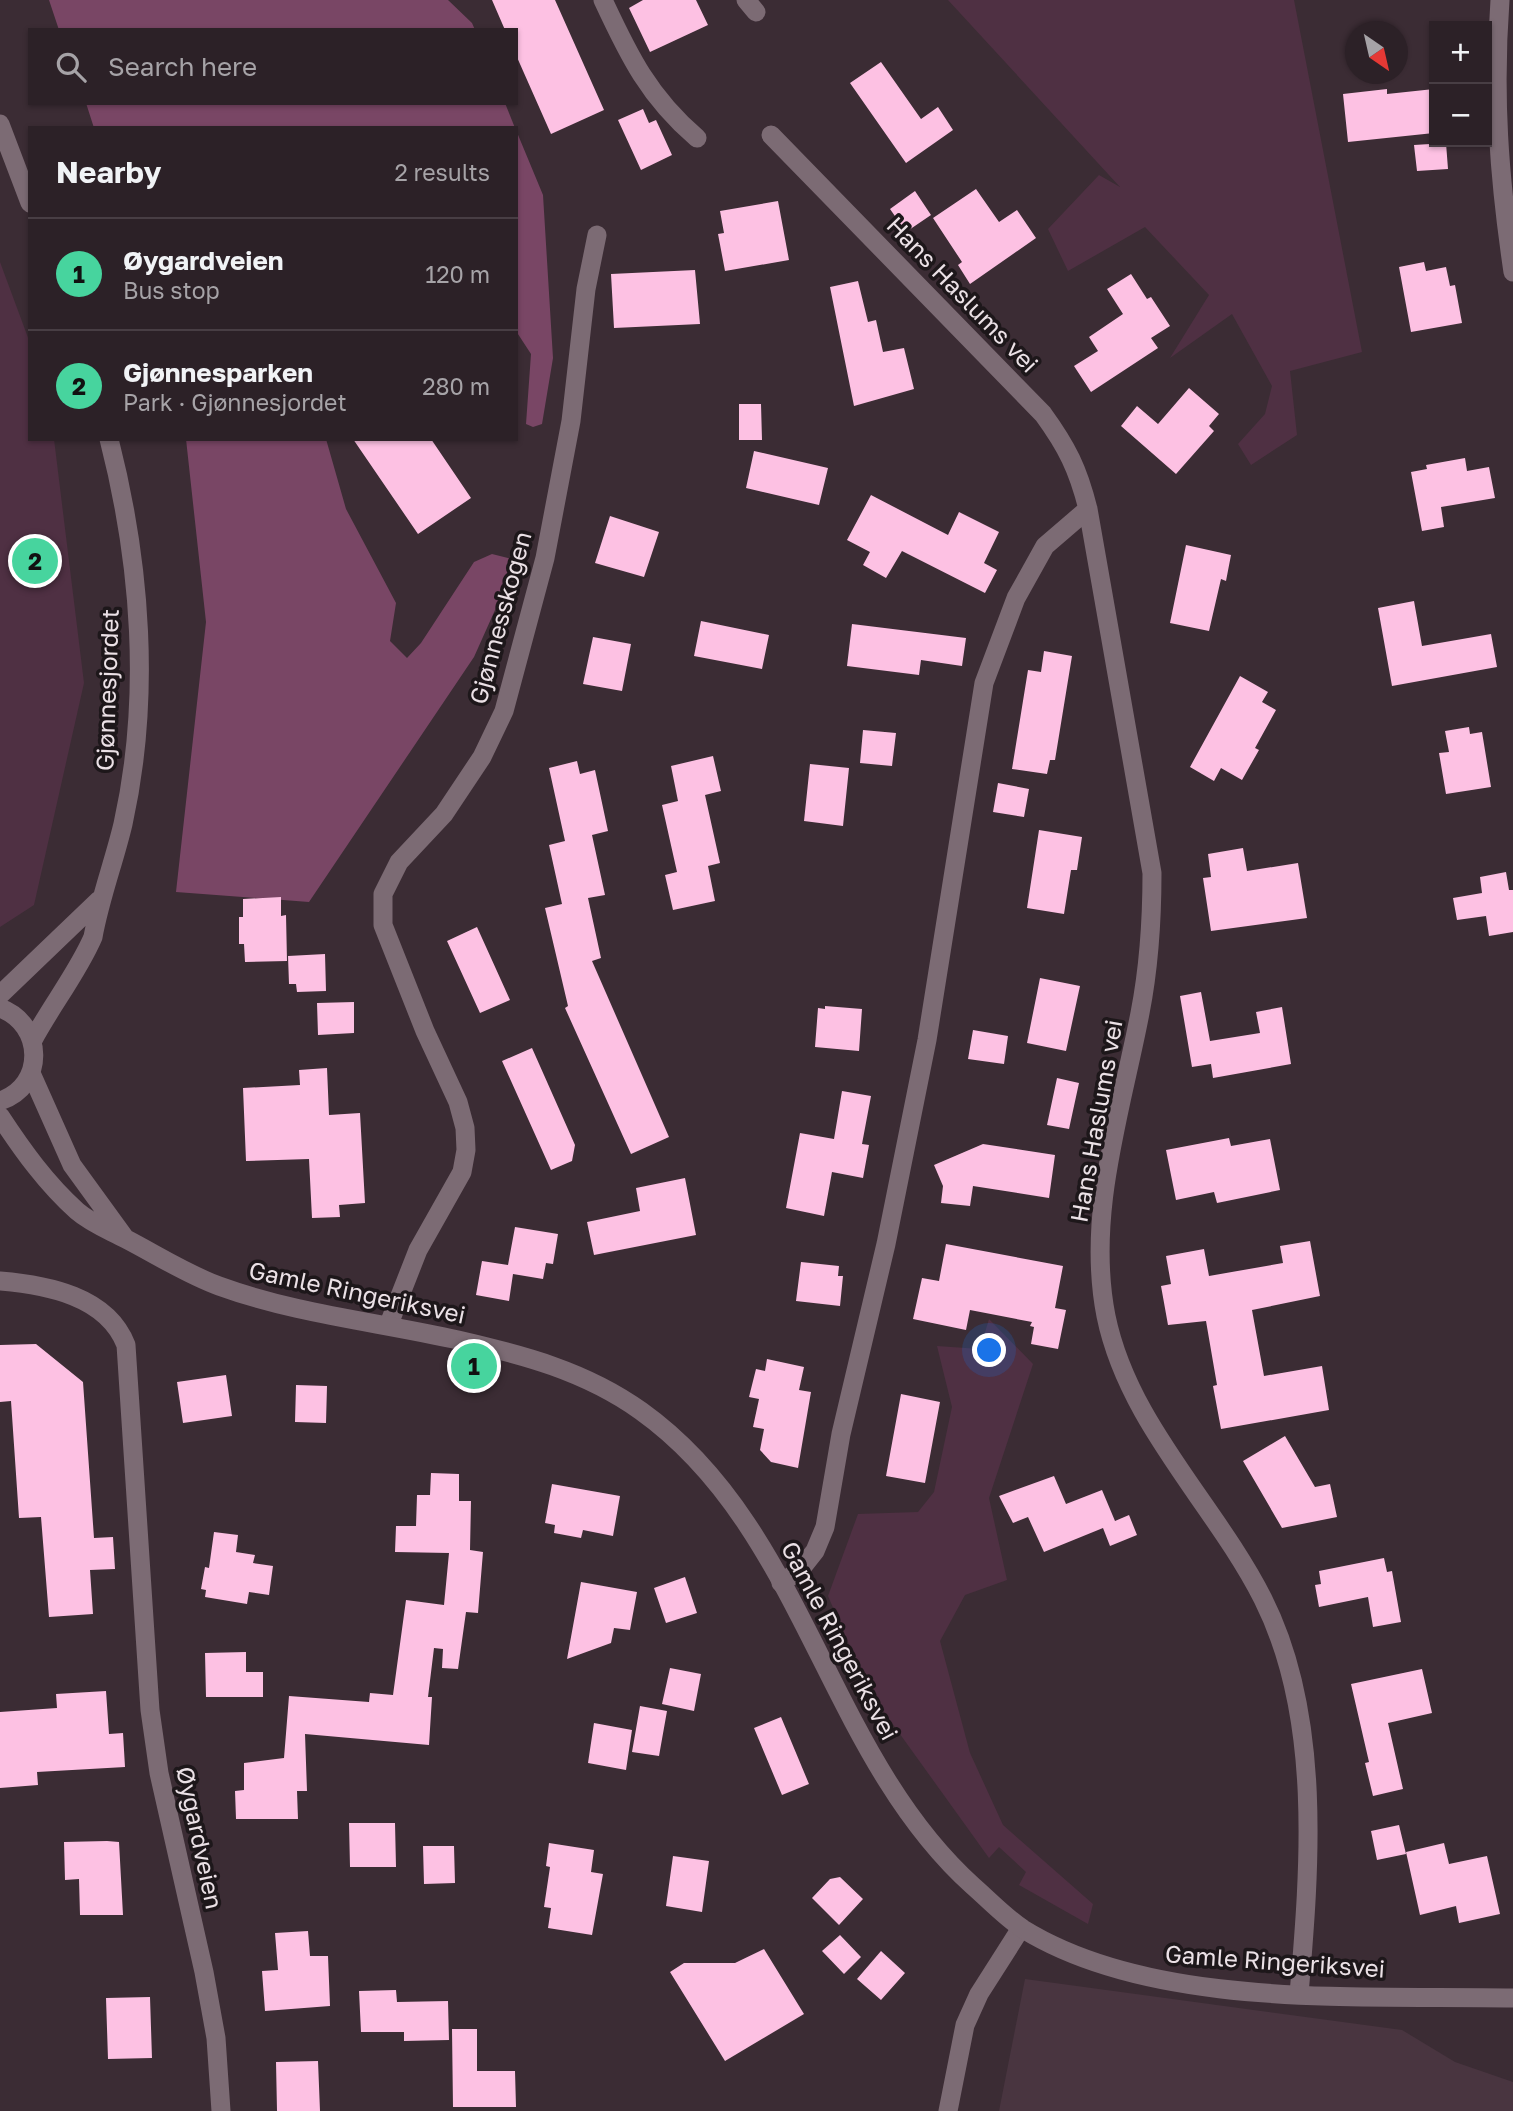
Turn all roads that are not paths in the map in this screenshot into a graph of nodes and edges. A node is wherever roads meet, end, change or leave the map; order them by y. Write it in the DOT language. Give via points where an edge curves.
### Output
graph roads {
  1 [pos="603,0"];
  2 [pos="1500,0"];
  3 [pos="0,124"];
  4 [pos="771,135"];
  5 [pos="697,138"];
  6 [pos="28,199"];
  7 [pos="597,235"];
  8 [pos="1513,272"];
  9 [pos="109,441"];
  10 [pos="1088,509"];
  11 [pos="100,899"];
  12 [pos="0,995"];
  13 [pos="0,1008"];
  14 [pos="33,1040"];
  15 [pos="31,1073"];
  16 [pos="0,1101"];
  17 [pos="0,1116"];
  18 [pos="126,1239"];
  19 [pos="0,1281"];
  20 [pos="389,1324"];
  21 [pos="781,1583"];
  22 [pos="1021,1928"];
  23 [pos="1299,1994"];
  24 [pos="1513,1998"];
  25 [pos="221,2111"];
  26 [pos="948,2111"];
  1 -- 5 [label="street" via="630,59 667,113"];
  2 -- 8 [label="street" via="1497,147"];
  3 -- 6 [label="street"];
  4 -- 10 [label="street, Hans Haslums vei" via="1043,414 1077,468"];
  7 -- 20 [label="street, Gjønnesskogen" via="571,421 545,558 504,711 482,757 444,814 399,862 383,894 383,925 458,1102 466,1150 462,1172 418,1250"];
  9 -- 11 [label="street, Gjønnesjordet" via="133,566 138,699 123,823"];
  10 -- 21 [label="street" via="1045,546 1016,598 984,683 927,1041 825,1527 815,1551 800,1570"];
  10 -- 23 [label="street, Hans Haslums vei" via="1152,873 1152,929 1141,1010 1103,1197 1100,1259 1106,1317 1123,1369 1150,1420 1263,1599 1280,1639 1301,1727 1307,1780 1308,1885"];
  11 -- 12 [label="street, Gjønnesjordet"];
  11 -- 14 [label="street, Gjønnesjordet" via="85,957"];
  13 -- 14 [label="street" via="16,1016"];
  14 -- 15 [label="street"];
  15 -- 16 [label="street" via="22,1087"];
  15 -- 18 [label="street, Gamle Ringeriksvei" via="72,1165"];
  17 -- 18 [label="street, Gamle Ringeriksvei" via="47,1182 96,1225"];
  18 -- 20 [label="street, Gamle Ringeriksvei" via="191,1275 259,1299"];
  19 -- 25 [label="street, Øygardveien" via="81,1299 103,1311 126,1345 150,1710 159,1773 211,2012"];
  20 -- 21 [label="street, Gamle Ringeriksvei" via="534,1357 600,1386 637,1409 716,1482 751,1528"];
  21 -- 22 [label="street, Gamle Ringeriksvei" via="841,1701 908,1816 953,1868"];
  22 -- 23 [label="street, Gamle Ringeriksvei" via="1132,1974"];
  22 -- 26 [label="street" via="984,1984 965,2025"];
  23 -- 24 [label="street, Gamle Ringeriksvei"];
}
